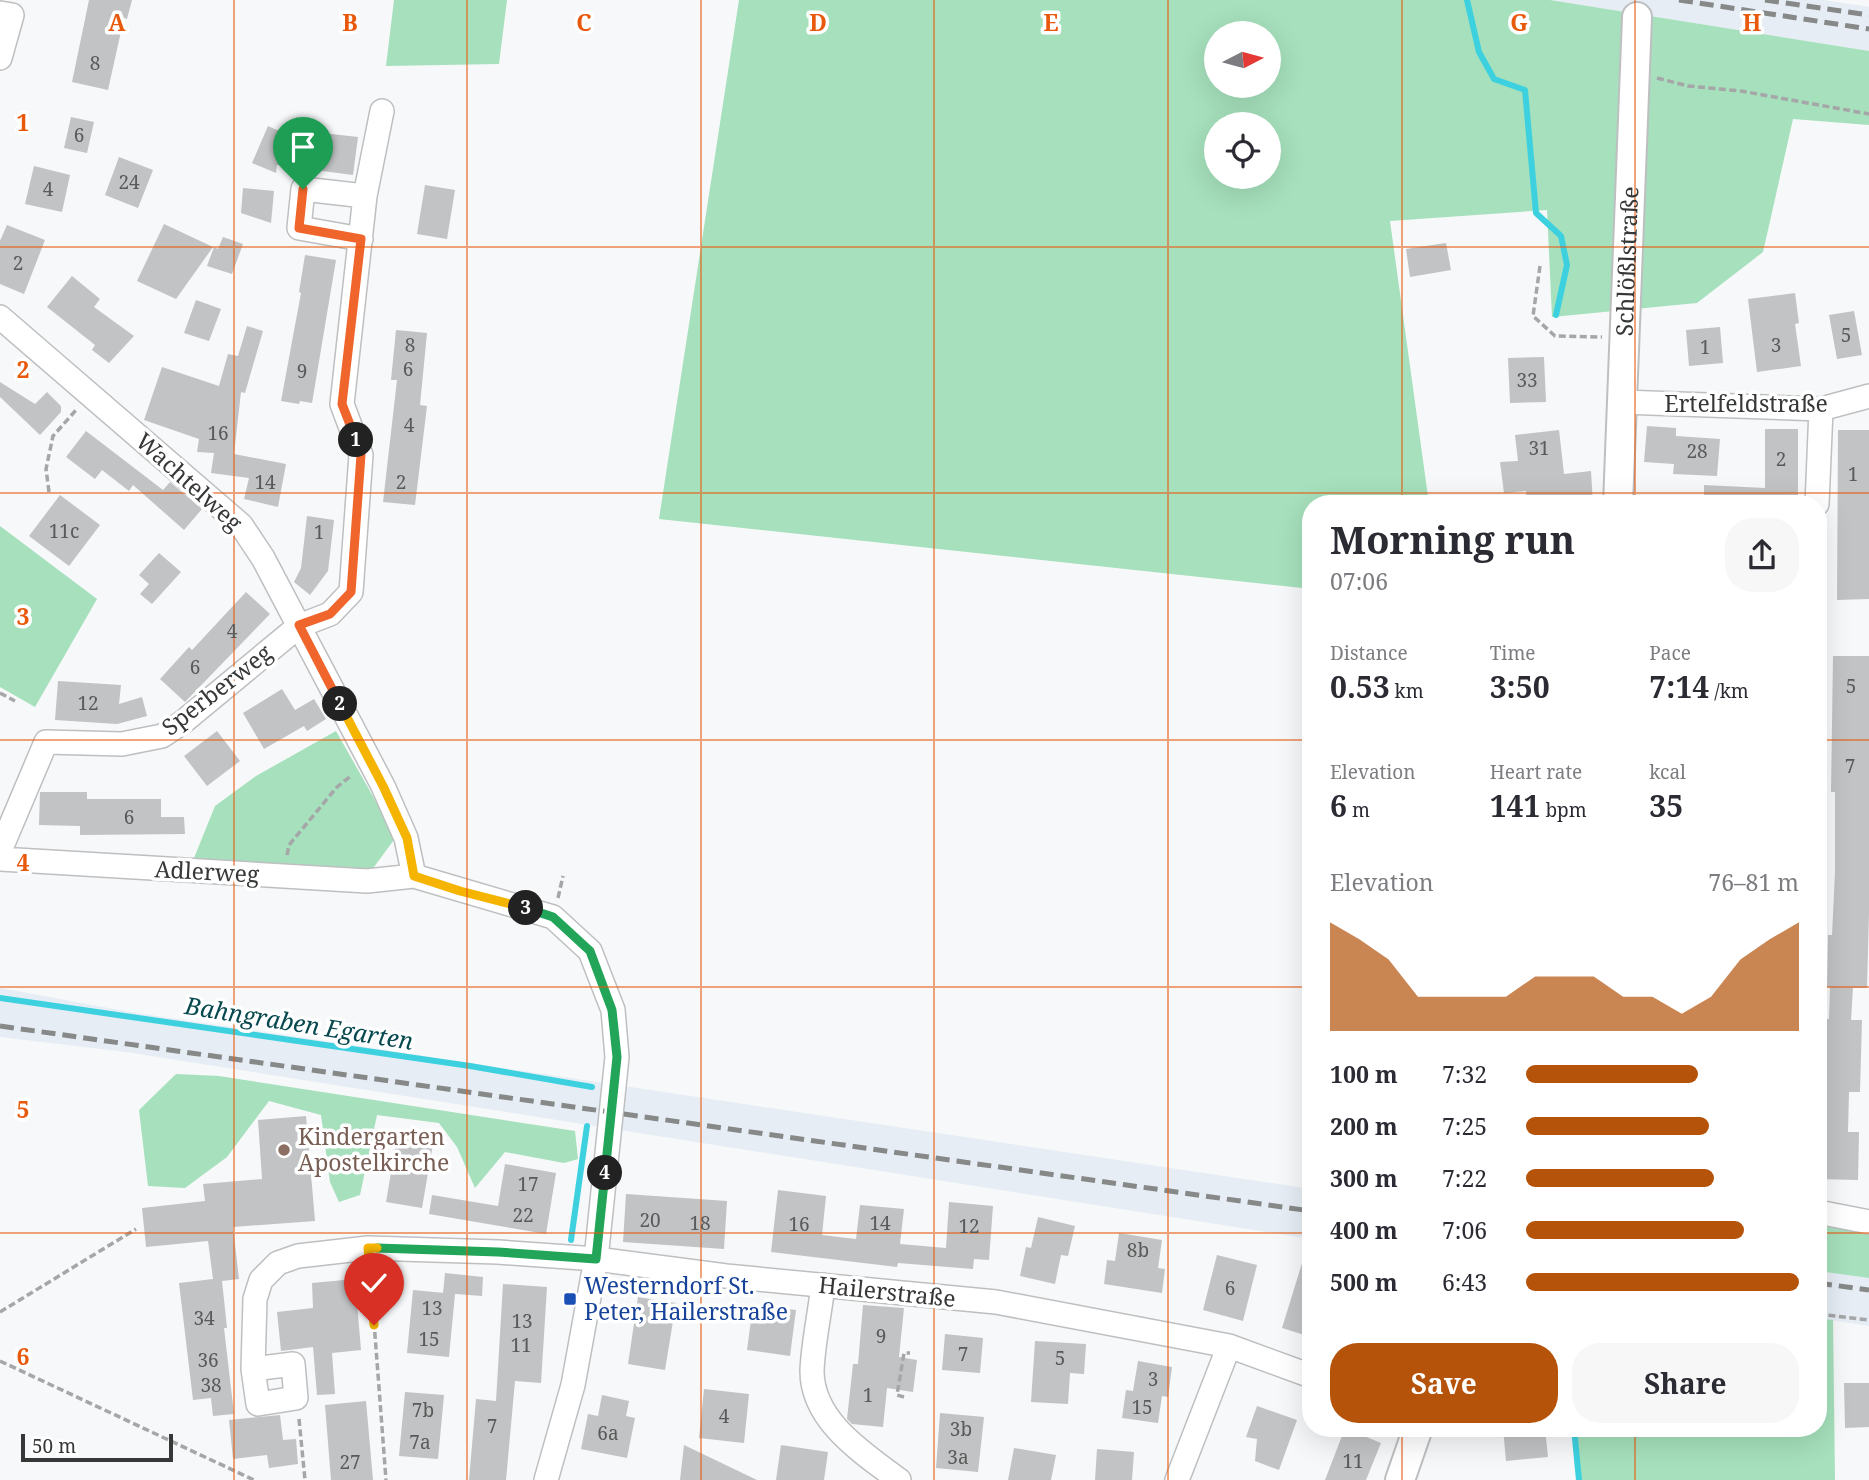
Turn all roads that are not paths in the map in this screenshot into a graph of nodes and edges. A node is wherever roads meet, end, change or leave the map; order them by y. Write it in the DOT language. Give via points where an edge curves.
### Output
graph roads {
  1 [pos="0,13"];
  2 [pos="1637,17"];
  3 [pos="0,58"];
  4 [pos="382,111"];
  5 [pos="365,196"];
  6 [pos="361,239"];
  7 [pos="0,317"];
  8 [pos="1869,396"];
  9 [pos="1621,402"];
  10 [pos="1821,409"];
  11 [pos="1618,495"];
  12 [pos="1817,495"];
  13 [pos="299,625"];
  14 [pos="1,859"];
  15 [pos="414,876"];
  16 [pos="1827,1214"];
  17 [pos="1869,1222"];
  18 [pos="596,1259"];
  19 [pos="823,1285"];
  20 [pos="1229,1346"];
  21 [pos="253,1369"];
  22 [pos="1302,1373"];
  23 [pos="1415,1437"];
  24 [pos="546,1480"];
  25 [pos="898,1480"];
  26 [pos="1177,1480"];
  27 [pos="1400,1480"];
  1 -- 3 [label="street" via="12,15"];
  2 -- 9 [label="street, Schlößlstraße"];
  4 -- 5 [label="street"];
  5 -- 6 [label="street"];
  5 -- 6 [label="street" via="303,189 301,202 299,228"];
  6 -- 13 [label="street" via="342,404 361,455 351,592 330,614"];
  7 -- 13 [label="street, Wachtelweg" via="241,525"];
  8 -- 10 [label="street, Ertelfeldstraße"];
  9 -- 10 [label="street, Ertelfeldstraße"];
  9 -- 11 [label="street, Schlößlstraße"];
  10 -- 12 [label="street"];
  13 -- 14 [label="street, Sperberweg" via="162,736 122,744 46,742 2,846"];
  13 -- 15 [label="street, Wachtelweg" via="407,838"];
  14 -- 15 [label="street, Adlerweg" via="367,881"];
  15 -- 18 [label="street" via="553,917 590,951 612,1010 617,1057"];
  16 -- 17 [label="street"];
  18 -- 19 [label="street, Hailerstraße"];
  18 -- 21 [label="street, Hailerstraße" via="368,1248 298,1256 278,1263 261,1280 255,1299"];
  18 -- 24 [label="street" via="573,1385"];
  19 -- 20 [label="street, Hailerstraße" via="996,1302"];
  19 -- 25 [label="street" via="812,1372 819,1406 853,1446"];
  20 -- 22 [label="street, Hailerstraße"];
  20 -- 26 [label="street"];
  21 -- 21 [label="street, Hailerstraße" via="258,1404 296,1398 293,1364"];
  23 -- 27 [label="street"];
}
